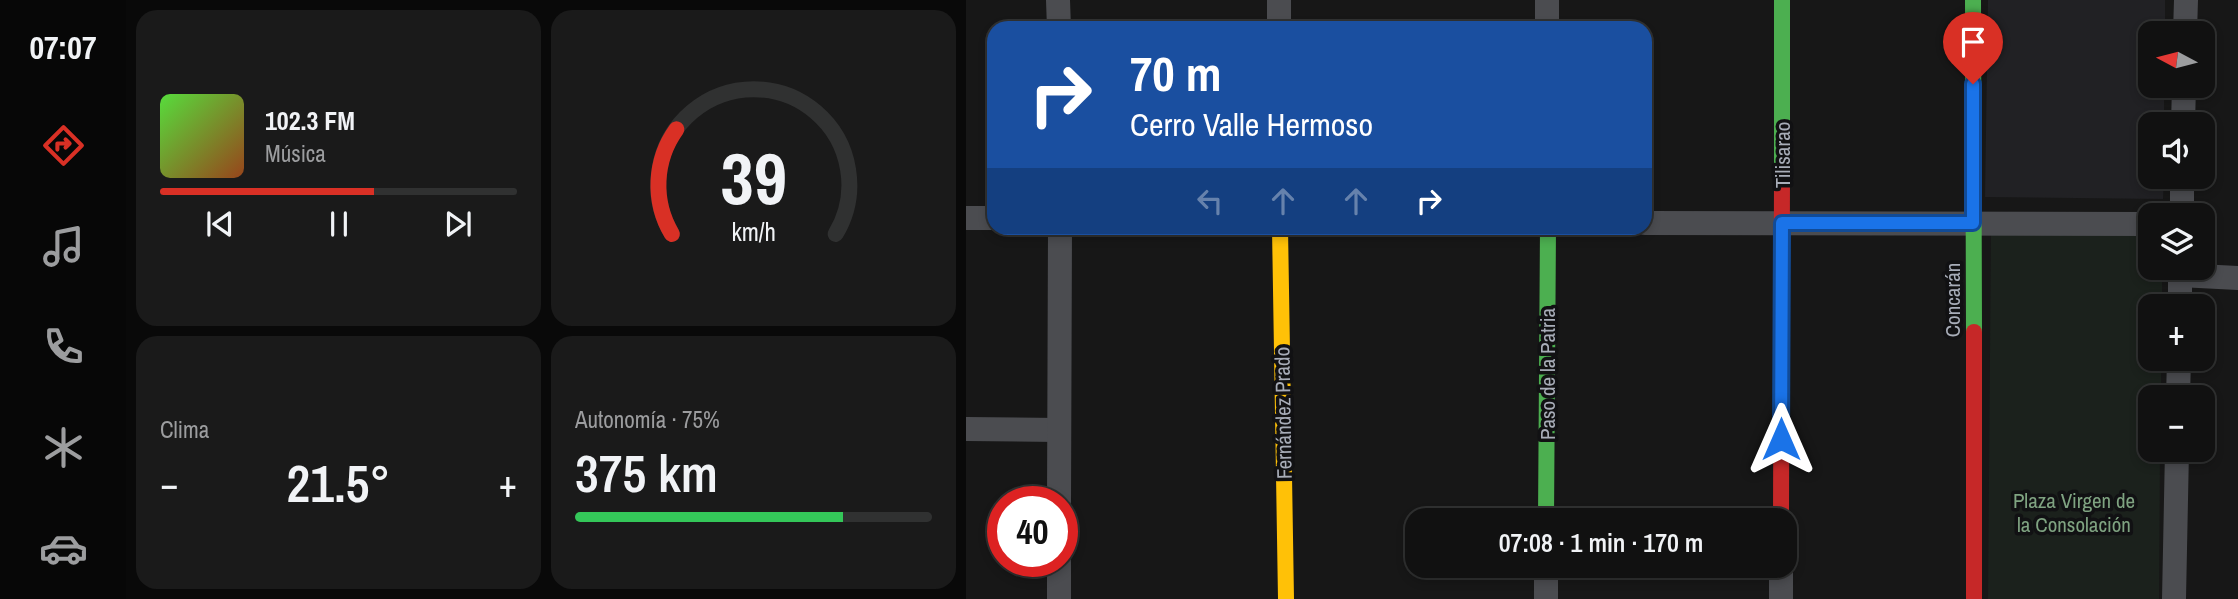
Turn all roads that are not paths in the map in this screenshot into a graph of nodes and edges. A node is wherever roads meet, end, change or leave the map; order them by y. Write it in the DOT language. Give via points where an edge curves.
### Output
graph roads {
  1 [pos="1058,0"];
  2 [pos="1279,0"];
  3 [pos="1547,0"];
  4 [pos="1782,0"];
  5 [pos="1973,0"];
  6 [pos="2186,0"];
  7 [pos="1059,21"];
  8 [pos="1279,21"];
  9 [pos="1547,21"];
  10 [pos="2185,21"];
  11 [pos="966,218"];
  12 [pos="987,218"];
  13 [pos="1652,223"];
  14 [pos="1782,223"];
  15 [pos="1973,223"];
  16 [pos="2138,224"];
  17 [pos="1060,235"];
  18 [pos="1280,235"];
  19 [pos="1548,235"];
  20 [pos="2215,276"];
  21 [pos="2238,278"];
  22 [pos="966,429"];
  23 [pos="1059,430"];
  24 [pos="2177,462"];
  25 [pos="1059,486"];
  26 [pos="1546,508"];
  27 [pos="1781,508"];
  28 [pos="1059,577"];
  29 [pos="1546,578"];
  30 [pos="1781,578"];
  31 [pos="1059,599"];
  32 [pos="1286,599"];
  33 [pos="1546,599"];
  34 [pos="1781,599"];
  35 [pos="1974,599"];
  36 [pos="2174,599"];
  1 -- 7 [label="street"];
  2 -- 8 [label="street"];
  3 -- 9 [label="street"];
  4 -- 14 [label="street, Tilisarao"];
  5 -- 15 [label="street, Concarán"];
  6 -- 10 [label="street"];
  11 -- 12 [label="street"];
  13 -- 14 [label="street"];
  14 -- 15 [label="street"];
  14 -- 27 [label="street, Tilisarao"];
  15 -- 16 [label="street"];
  15 -- 35 [label="street, Concarán"];
  17 -- 23 [label="street"];
  18 -- 32 [label="street, Fernández Prado"];
  19 -- 26 [label="street, Paso de la Patria"];
  20 -- 21 [label="street"];
  22 -- 23 [label="street"];
  23 -- 25 [label="street"];
  24 -- 36 [label="street"];
  28 -- 31 [label="street"];
  29 -- 33 [label="street"];
  30 -- 34 [label="street"];
}
